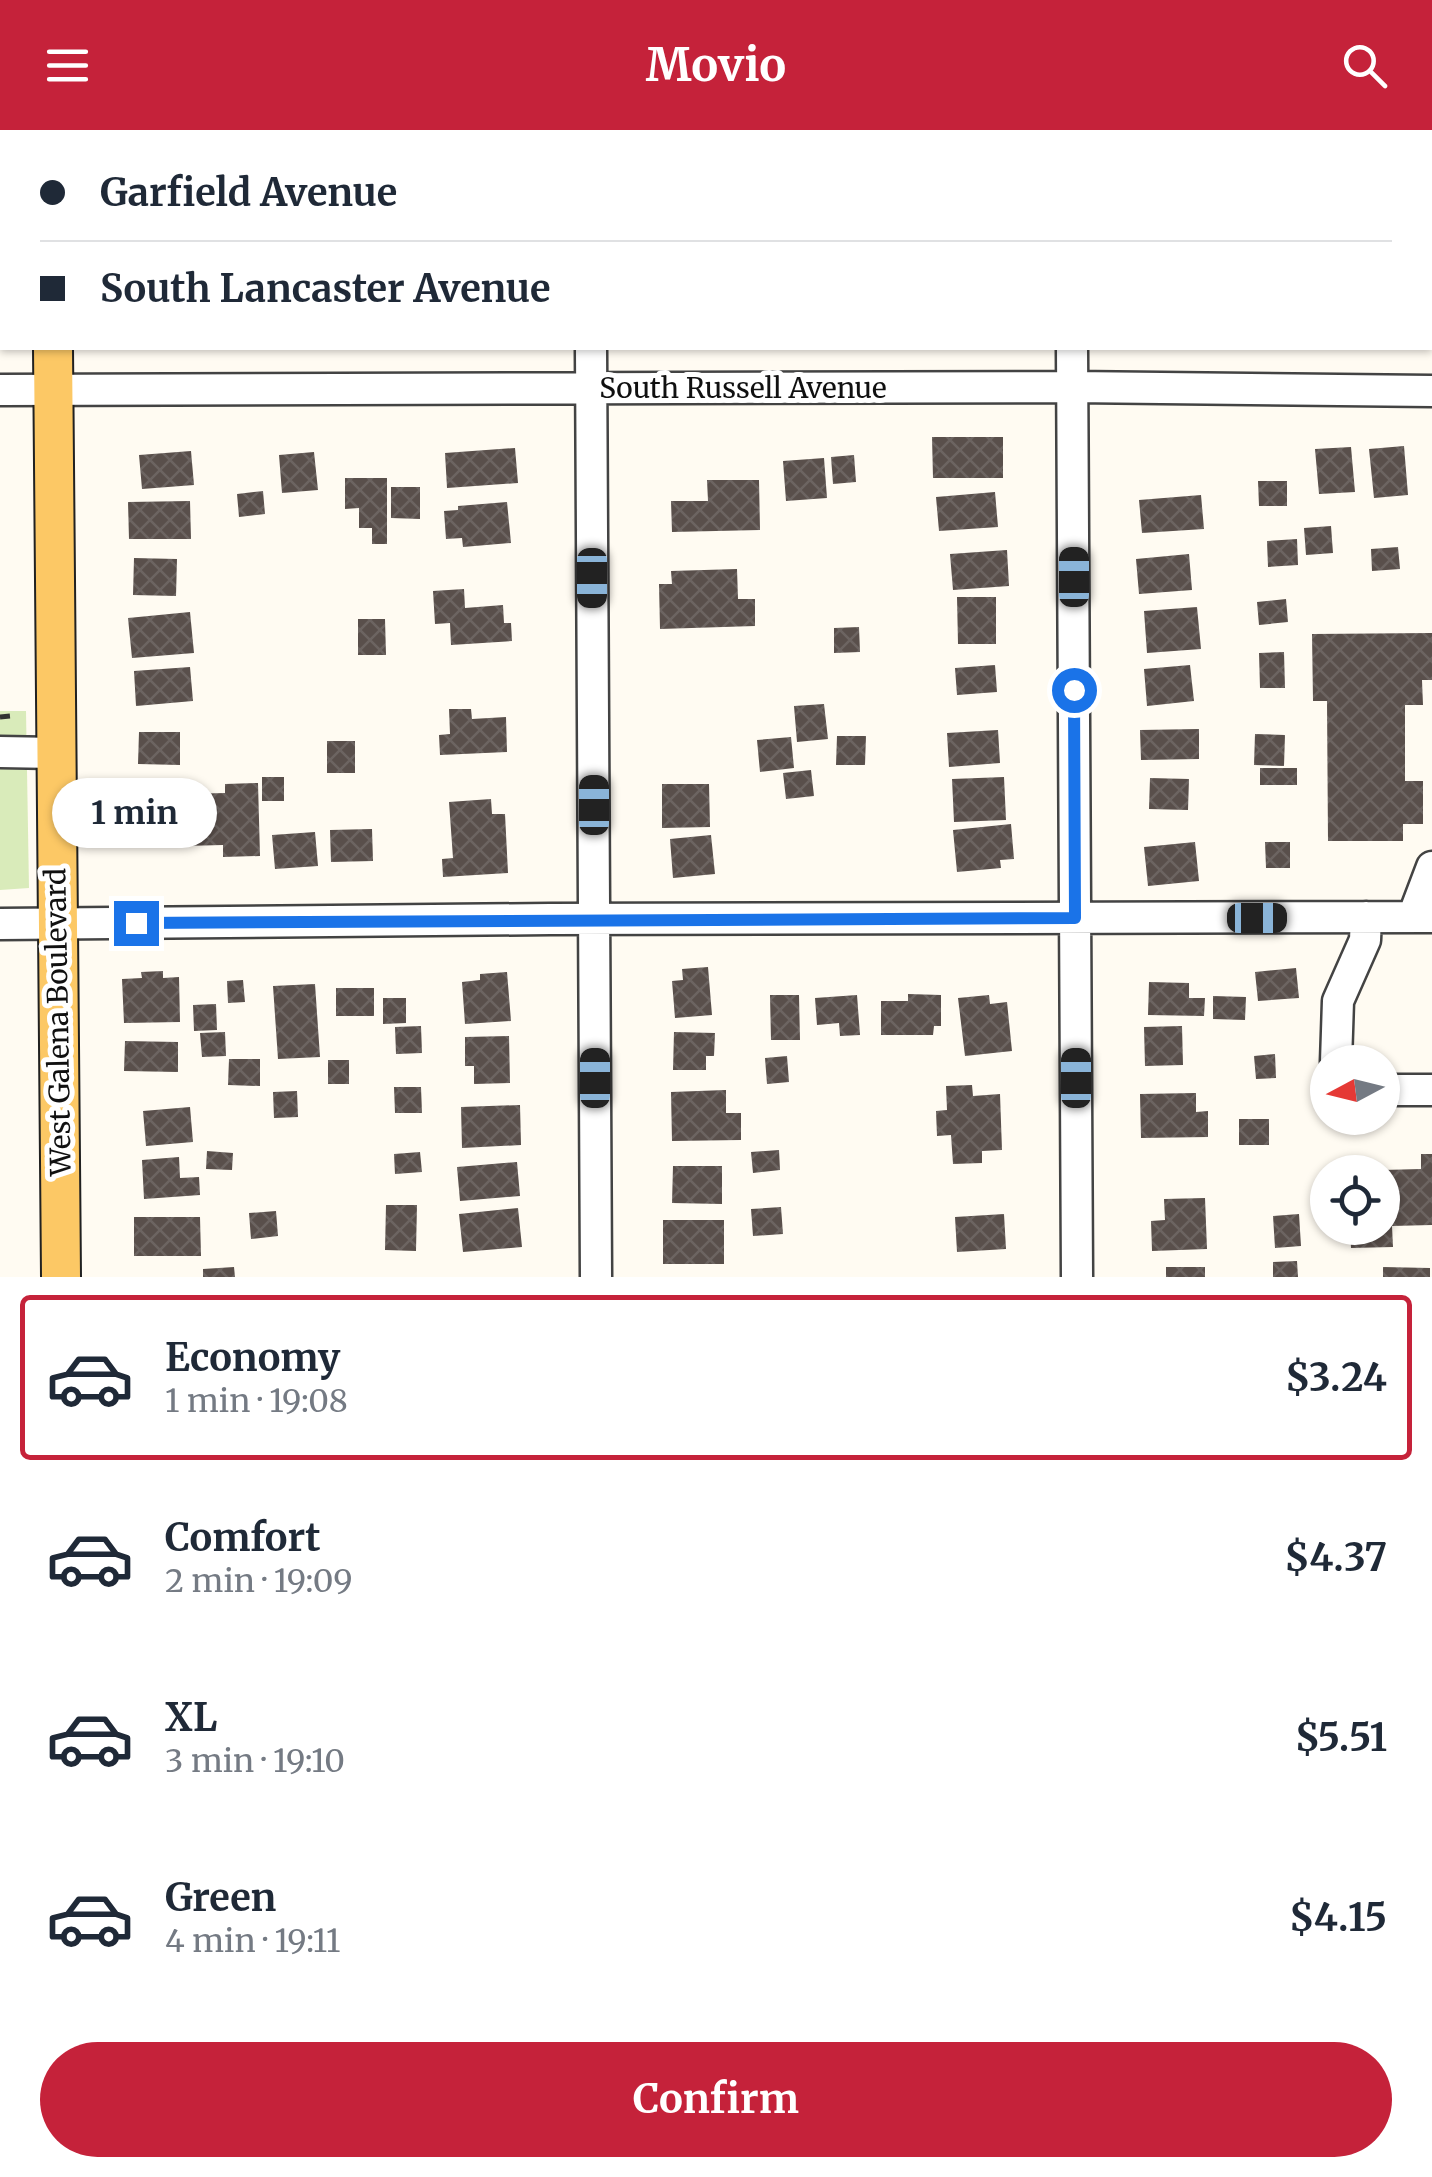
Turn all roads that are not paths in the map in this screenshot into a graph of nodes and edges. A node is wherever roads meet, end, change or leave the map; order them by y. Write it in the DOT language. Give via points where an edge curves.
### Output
graph roads {
  1 [pos="53,350"];
  2 [pos="591,350"];
  3 [pos="1072,350"];
  4 [pos="1072,387"];
  5 [pos="592,388"];
  6 [pos="0,390"];
  7 [pos="54,390"];
  8 [pos="1432,390"];
  9 [pos="0,752"];
  10 [pos="55,753"];
  11 [pos="1432,867"];
  12 [pos="1422,917"];
  13 [pos="1075,918"];
  14 [pos="1366,918"];
  15 [pos="594,919"];
  16 [pos="56,923"];
  17 [pos="0,924"];
  18 [pos="1337,1045"];
  19 [pos="1400,1090"];
  20 [pos="1432,1090"];
  21 [pos="60,1277"];
  22 [pos="596,1277"];
  23 [pos="1076,1277"];
  1 -- 7 [label="main road, West Galena Boulevard"];
  2 -- 5 [label="street"];
  3 -- 4 [label="street"];
  4 -- 5 [label="street, South Russell Avenue"];
  4 -- 8 [label="street, South Russell Avenue"];
  4 -- 13 [label="street"];
  5 -- 7 [label="street, South Russell Avenue"];
  5 -- 15 [label="street"];
  6 -- 7 [label="street, South Russell Avenue"];
  7 -- 10 [label="main road, West Galena Boulevard"];
  9 -- 10 [label="street"];
  10 -- 16 [label="main road, West Galena Boulevard"];
  11 -- 12 [label="street"];
  12 -- 14 [label="street"];
  13 -- 14 [label="street"];
  13 -- 15 [label="street"];
  13 -- 23 [label="street"];
  14 -- 18 [label="street" via="1365,940 1338,1001"];
  15 -- 16 [label="street"];
  15 -- 22 [label="street"];
  16 -- 17 [label="street"];
  16 -- 21 [label="main road, West Galena Boulevard"];
  19 -- 20 [label="street"];
}
